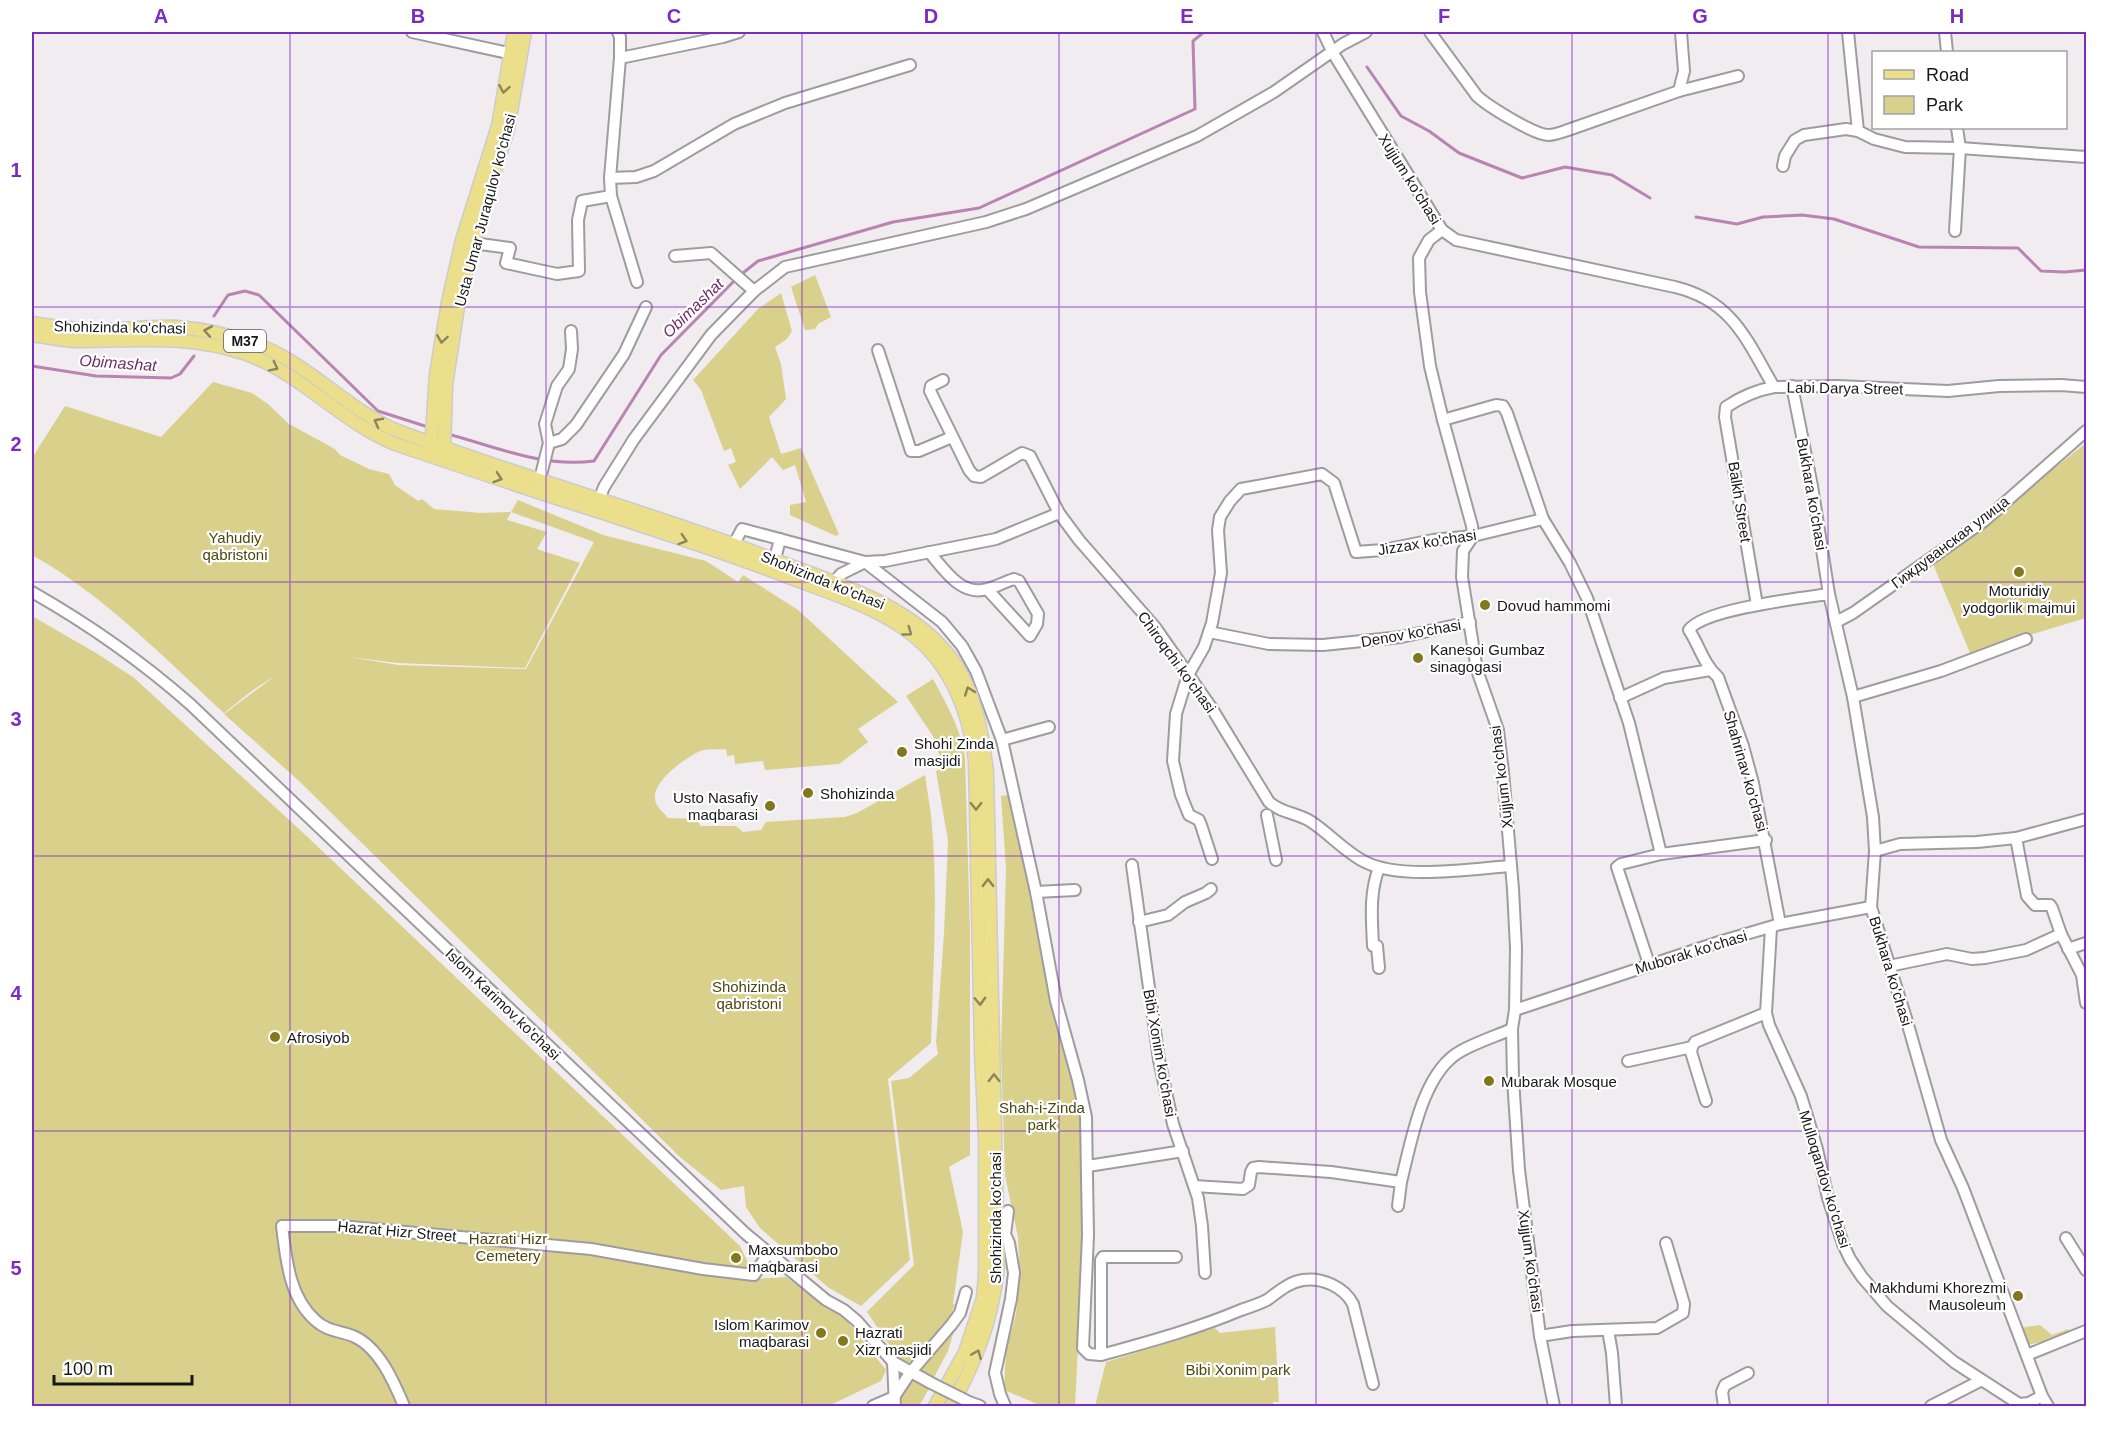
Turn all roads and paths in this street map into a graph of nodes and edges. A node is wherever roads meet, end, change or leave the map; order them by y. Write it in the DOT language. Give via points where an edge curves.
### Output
graph roads {
  1 [pos="412,32"];
  2 [pos="514,32"];
  3 [pos="525,32"];
  4 [pos="618,32"];
  5 [pos="739,32"];
  6 [pos="1323,32"];
  7 [pos="1366,32"];
  8 [pos="1430,32"];
  9 [pos="1681,32"];
  10 [pos="1848,32"];
  11 [pos="1945,32"];
  12 [pos="1947,51"];
  13 [pos="1333,53"];
  14 [pos="516,55"];
  15 [pos="620,58"];
  16 [pos="910,65"];
  17 [pos="1738,76"];
  18 [pos="1679,91"];
  19 [pos="1957,129"];
  20 [pos="1858,131"];
  21 [pos="1960,148"];
  22 [pos="2086,157"];
  23 [pos="1782,166"];
  24 [pos="610,178"];
  25 [pos="611,196"];
  26 [pos="1442,230"];
  27 [pos="1955,231"];
  28 [pos="473,243"];
  29 [pos="675,256"];
  30 [pos="637,282"];
  31 [pos="754,291"];
  32 [pos="646,308"];
  33 [pos="32,323"];
  34 [pos="571,331"];
  35 [pos="32,335"];
  36 [pos="878,350"];
  37 [pos="943,380"];
  38 [pos="1792,386"];
  39 [pos="1774,387"];
  40 [pos="2086,387"];
  41 [pos="1443,420"];
  42 [pos="2086,431"];
  43 [pos="952,437"];
  44 [pos="549,446"];
  45 [pos="436,449"];
  46 [pos="443,460"];
  47 [pos="540,479"];
  48 [pos="597,505"];
  49 [pos="1059,513"];
  50 [pos="1543,519"];
  51 [pos="1473,536"];
  52 [pos="780,539"];
  53 [pos="734,544"];
  54 [pos="930,552"];
  55 [pos="775,560"];
  56 [pos="864,562"];
  57 [pos="834,582"];
  58 [pos="987,589"];
  59 [pos="32,592"];
  60 [pos="1829,594"];
  61 [pos="1757,605"];
  62 [pos="1470,622"];
  63 [pos="1836,622"];
  64 [pos="1209,632"];
  65 [pos="2026,639"];
  66 [pos="1710,670"];
  67 [pos="1188,675"];
  68 [pos="1620,698"];
  69 [pos="1854,698"];
  70 [pos="1049,727"];
  71 [pos="1002,740"];
  72 [pos="1267,815"];
  73 [pos="2086,819"];
  74 [pos="2016,838"];
  75 [pos="1766,840"];
  76 [pos="1875,850"];
  77 [pos="1661,855"];
  78 [pos="1212,859"];
  79 [pos="1276,860"];
  80 [pos="1132,865"];
  81 [pos="1510,866"];
  82 [pos="1379,868"];
  83 [pos="1211,889"];
  84 [pos="1075,890"];
  85 [pos="1036,892"];
  86 [pos="1871,907"];
  87 [pos="1140,922"];
  88 [pos="1776,926"];
  89 [pos="2061,934"];
  90 [pos="2086,943"];
  91 [pos="2068,950"];
  92 [pos="1649,964"];
  93 [pos="1889,966"];
  94 [pos="1379,968"];
  95 [pos="2086,1003"];
  96 [pos="1515,1010"];
  97 [pos="1766,1013"];
  98 [pos="1512,1029"];
  99 [pos="1692,1047"];
  100 [pos="1628,1061"];
  101 [pos="1706,1101"];
  102 [pos="1182,1151"];
  103 [pos="1088,1166"];
  104 [pos="1401,1182"];
  105 [pos="1194,1186"];
  106 [pos="1398,1206"];
  107 [pos="1008,1211"];
  108 [pos="2066,1238"];
  109 [pos="1666,1243"];
  110 [pos="768,1254"];
  111 [pos="1176,1257"];
  112 [pos="2086,1270"];
  113 [pos="1205,1273"];
  114 [pos="966,1292"];
  115 [pos="1608,1330"];
  116 [pos="2086,1331"];
  117 [pos="1540,1336"];
  118 [pos="1101,1354"];
  119 [pos="2027,1355"];
  120 [pos="893,1362"];
  121 [pos="910,1373"];
  122 [pos="1748,1373"];
  123 [pos="1980,1381"];
  124 [pos="1373,1384"];
  125 [pos="2042,1396"];
  126 [pos="894,1402"];
  127 [pos="404,1407"];
  128 [pos="873,1407"];
  129 [pos="935,1407"];
  130 [pos="951,1407"];
  131 [pos="980,1407"];
  132 [pos="1005,1407"];
  133 [pos="1554,1407"];
  134 [pos="1616,1407"];
  135 [pos="1724,1407"];
  136 [pos="1931,1407"];
  137 [pos="2048,1407"];
  1 -- 14 [label="street"];
  2 -- 14 [label="main road, Usta Umar Juraqulov ko'chasi"];
  3 -- 14 [label="main road, Usta Umar Juraqulov ko'chasi"];
  4 -- 15 [label="street"];
  5 -- 15 [label="street"];
  6 -- 13 [label="street, Xujjum ko'chasi"];
  7 -- 13 [label="street"];
  8 -- 18 [label="street" via="1484,103 1534,131 1549,135"];
  9 -- 18 [label="street" via="1684,70"];
  10 -- 20 [label="street"];
  11 -- 12 [label="street"];
  13 -- 26 [label="street, Xujjum ko'chasi"];
  13 -- 31 [label="street" via="1274,93 1197,136 1026,209 986,222 785,267"];
  14 -- 28 [label="main road, Usta Umar Juraqulov ko'chasi" via="508,129"];
  14 -- 45 [label="main road, Usta Umar Juraqulov ko'chasi, one-way" via="462,240 448,303 436,374"];
  15 -- 24 [label="street"];
  16 -- 24 [label="street" via="785,103 744,120 654,171 636,177"];
  17 -- 18 [label="street"];
  19 -- 21 [label="street"];
  20 -- 21 [label="street" via="1905,147"];
  20 -- 23 [label="street" via="1804,135 1790,146"];
  21 -- 22 [label="street"];
  21 -- 27 [label="street"];
  24 -- 25 [label="street"];
  25 -- 28 [label="street" via="582,201 578,220 579,271 557,274 506,263 510,248"];
  25 -- 30 [label="street"];
  26 -- 39 [label="street, Labi Darya Street" via="1471,244 1702,296 1736,323"];
  26 -- 41 [label="street, Xujjum ko'chasi" via="1429,240 1419,258 1420,292"];
  28 -- 45 [label="main road, Usta Umar Juraqulov ko'chasi" via="459,300"];
  29 -- 31 [label="street" via="711,253"];
  31 -- 48 [label="street" via="711,335 634,439"];
  32 -- 44 [label="street" via="624,354 576,425"];
  45 -- 33 [label="main road, Shohizinda ko'chasi / M37, one-way" via="369,417 280,354 225,334 175,327 101,330"];
  34 -- 44 [label="street" via="569,369 557,386 545,424"];
  35 -- 45 [label="main road, Shohizinda ko'chasi / M37, one-way" via="70,341 205,342 247,354 285,373 369,432 395,444"];
  36 -- 43 [label="street" via="911,451"];
  37 -- 43 [label="street" via="931,386 930,391"];
  38 -- 39 [label="street, Labi Darya Street"];
  38 -- 40 [label="street, Labi Darya Street" via="1948,391 1999,386"];
  38 -- 60 [label="street, Bukhara ko'chasi"];
  39 -- 61 [label="street, Balkh Street" via="1757,390 1733,402 1726,407 1725,417"];
  41 -- 50 [label="street" via="1503,406"];
  41 -- 51 [label="street, Xujjum ko'chasi"];
  42 -- 63 [label="street, Гиждуванская улица" via="1984,520"];
  43 -- 49 [label="street, Chiroqchi ko'chasi" via="974,476 981,477 1026,453"];
  44 -- 47 [label="street"];
  45 -- 46 [label="main road, Usta Umar Juraqulov ko'chasi"];
  45 -- 47 [label="main road, Shohizinda ko'chasi"];
  46 -- 48 [label="main road, Shohizinda ko'chasi, one-way"];
  47 -- 48 [label="main road, Shohizinda ko'chasi"];
  48 -- 53 [label="main road, Shohizinda ko'chasi"];
  48 -- 129 [label="main road, Shohizinda ko'chasi, one-way" via="873,611 925,646 957,691 970,732 976,772 986,1254 983,1298 965,1352"];
  49 -- 54 [label="street" via="996,539"];
  49 -- 67 [label="street, Chiroqchi ko'chasi" via="1155,627"];
  50 -- 51 [label="street, Jizzax ko'chasi"];
  50 -- 68 [label="street" via="1587,598"];
  51 -- 62 [label="street, Xujjum ko'chasi" via="1463,551 1462,577"];
  51 -- 64 [label="street, Jizzax ko'chasi" via="1356,552 1334,483 1322,474 1241,489 1220,517 1221,573"];
  52 -- 53 [label="street" via="742,529"];
  52 -- 55 [label="street"];
  52 -- 56 [label="street"];
  53 -- 55 [label="main road, Shohizinda ko'chasi"];
  54 -- 56 [label="street"];
  54 -- 58 [label="street" via="963,587 974,591"];
  55 -- 57 [label="main road, Shohizinda ko'chasi"];
  56 -- 57 [label="street"];
  56 -- 71 [label="street" via="942,622 962,646 976,671"];
  130 -- 57 [label="main road, Shohizinda ko'chasi, one-way" via="984,1335 998,1267 988,791 983,741 964,679 936,641 897,611"];
  58 -- 58 [label="street" via="1009,613 1030,636 1038,624 1038,614 1023,585 1014,579"];
  59 -- 110 [label="street, Islom Karimov ko'chasi" via="100,633 190,704"];
  60 -- 61 [label="street, Shahrinav ko'chasi"];
  60 -- 63 [label="street, Bukhara ko'chasi"];
  61 -- 66 [label="street, Shahrinav ko'chasi" via="1691,627 1689,630"];
  62 -- 64 [label="street, Denov ko'chasi" via="1401,637 1340,644 1269,644"];
  62 -- 81 [label="street, Xujjum ko'chasi" via="1477,670 1498,730"];
  63 -- 69 [label="street, Bukhara ko'chasi"];
  64 -- 67 [label="street, Jizzax ko'chasi"];
  65 -- 69 [label="street"];
  66 -- 68 [label="street" via="1664,678"];
  66 -- 75 [label="street, Shahrinav ko'chasi" via="1718,677 1743,746"];
  67 -- 78 [label="street, Jizzax ko'chasi" via="1176,714 1173,761 1181,795 1190,815 1201,825"];
  67 -- 82 [label="street, Chiroqchi ko'chasi" via="1269,802 1279,811 1310,821 1363,862"];
  68 -- 77 [label="street"];
  69 -- 76 [label="street, Bukhara ko'chasi" via="1874,817"];
  70 -- 71 [label="street"];
  71 -- 85 [label="street"];
  72 -- 79 [label="street"];
  73 -- 74 [label="street"];
  74 -- 76 [label="street" via="1900,844"];
  74 -- 89 [label="street" via="2027,896 2036,905 2052,908"];
  75 -- 77 [label="street"];
  75 -- 88 [label="street, Shahrinav ko'chasi"];
  76 -- 86 [label="street, Bukhara ko'chasi"];
  77 -- 92 [label="street" via="1617,867"];
  80 -- 87 [label="street, Bibi Xonim ko'chasi"];
  81 -- 82 [label="street, Chiroqchi ko'chasi" via="1420,872"];
  81 -- 96 [label="street, Xujjum ko'chasi" via="1516,948"];
  82 -- 94 [label="street" via="1372,884 1373,946 1377,946"];
  83 -- 87 [label="street" via="1168,915"];
  84 -- 85 [label="street"];
  85 -- 103 [label="street" via="1056,1001 1086,1117"];
  86 -- 88 [label="street, Muborak ko'chasi"];
  86 -- 93 [label="street, Bukhara ko'chasi"];
  87 -- 102 [label="street, Bibi Xonim ko'chasi" via="1159,1060"];
  88 -- 92 [label="street, Muborak ko'chasi"];
  88 -- 97 [label="street, Mulloqandov ko'chasi"];
  89 -- 91 [label="street"];
  89 -- 93 [label="street" via="2026,950 1985,958 1947,954"];
  90 -- 91 [label="street"];
  91 -- 95 [label="street" via="2082,975"];
  92 -- 96 [label="street, Muborak ko'chasi"];
  93 -- 119 [label="street, Bukhara ko'chasi" via="1941,1140"];
  96 -- 98 [label="street, Xujjum ko'chasi"];
  97 -- 99 [label="street" via="1695,1042"];
  97 -- 123 [label="street, Mulloqandov ko'chasi" via="1800,1096 1850,1260 1887,1306"];
  98 -- 104 [label="street" via="1459,1052 1440,1071 1423,1102"];
  98 -- 117 [label="street, Xujjum ko'chasi" via="1519,1170"];
  99 -- 100 [label="street"];
  99 -- 101 [label="street"];
  102 -- 103 [label="street"];
  102 -- 105 [label="street, Bibi Xonim ko'chasi"];
  103 -- 118 [label="street" via="1083,1348 1089,1354"];
  104 -- 105 [label="street" via="1258,1167 1243,1189"];
  104 -- 106 [label="street"];
  105 -- 113 [label="street, Bibi Xonim ko'chasi"];
  107 -- 132 [label="street" via="1005,1234 1014,1273 995,1373"];
  108 -- 112 [label="street"];
  109 -- 115 [label="street" via="1684,1304 1683,1313 1657,1328"];
  110 -- 120 [label="street, Islom Karimov ko'chasi" via="857,1321"];
  110 -- 127 [label="street, Hazrat Hizr Street" via="754,1275 591,1249 340,1226 282,1226 286,1262 300,1301 315,1321 327,1329 358,1338 368,1346 386,1370"];
  111 -- 118 [label="street" via="1103,1257"];
  114 -- 121 [label="street" via="960,1313"];
  115 -- 117 [label="street" via="1572,1330"];
  115 -- 134 [label="street"];
  116 -- 119 [label="street"];
  117 -- 133 [label="street, Xujjum ko'chasi"];
  118 -- 124 [label="street" via="1232,1314 1265,1301 1289,1284 1313,1279 1337,1287 1350,1298"];
  119 -- 125 [label="street, Bukhara ko'chasi"];
  120 -- 121 [label="street, Islom Karimov ko'chasi"];
  120 -- 126 [label="street"];
  121 -- 126 [label="street"];
  121 -- 131 [label="street, Islom Karimov ko'chasi, bridge"];
  122 -- 135 [label="street" via="1725,1385"];
  123 -- 125 [label="street, Mulloqandov ko'chasi" via="2019,1404"];
  123 -- 136 [label="street"];
  125 -- 137 [label="street, Bukhara ko'chasi"];
  126 -- 128 [label="street"];
}
